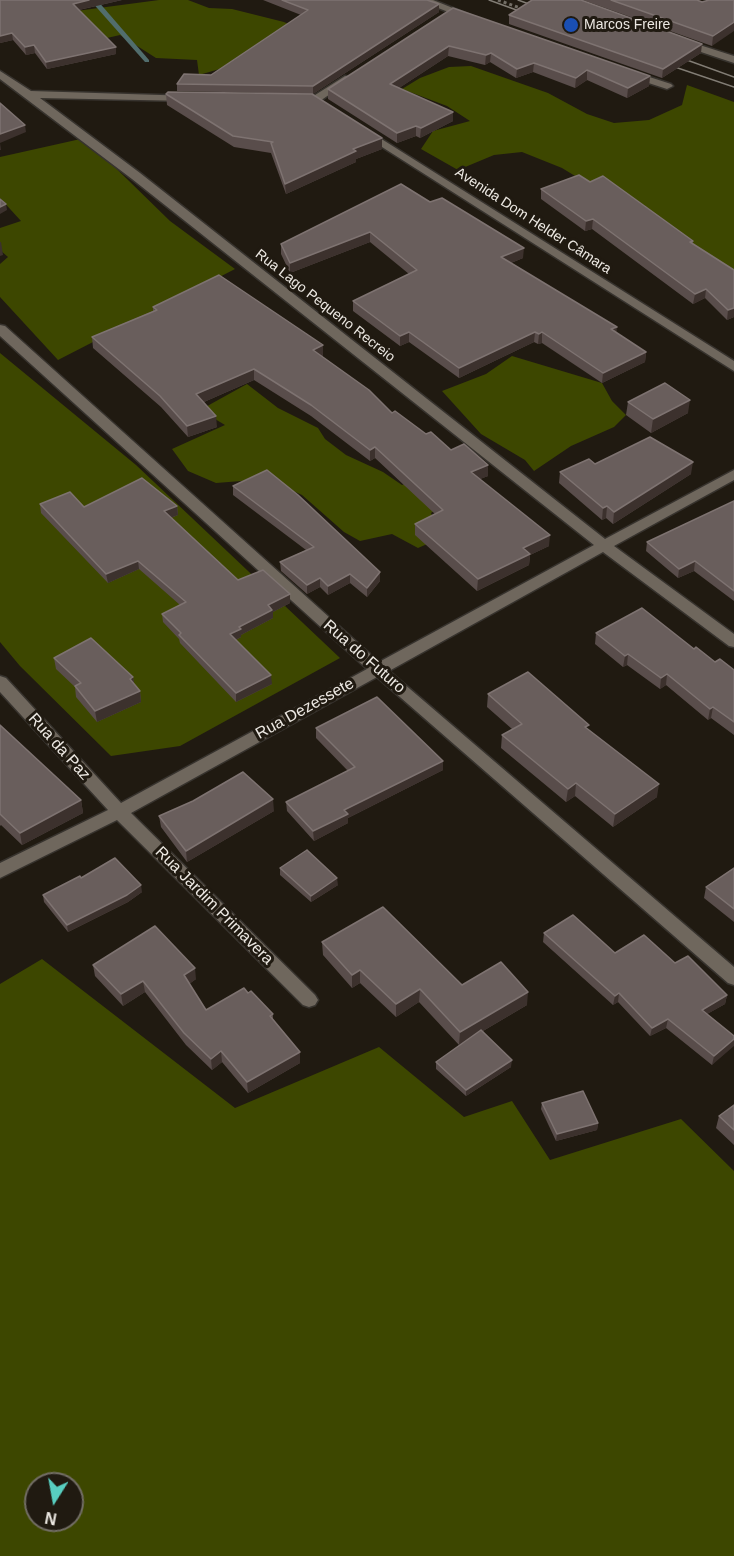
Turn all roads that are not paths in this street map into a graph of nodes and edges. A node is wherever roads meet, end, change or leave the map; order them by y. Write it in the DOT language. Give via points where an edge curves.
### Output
graph roads {
  1 [pos="423,0"];
  2 [pos="448,9"];
  3 [pos="484,22"];
  4 [pos="671,38"];
  5 [pos="734,60"];
  6 [pos="624,71"];
  7 [pos="0,74"];
  8 [pos="353,74"];
  9 [pos="667,86"];
  10 [pos="28,94"];
  11 [pos="197,98"];
  12 [pos="316,101"];
  13 [pos="356,125"];
  14 [pos="0,329"];
  15 [pos="734,367"];
  16 [pos="734,474"];
  17 [pos="602,544"];
  18 [pos="734,642"];
  19 [pos="377,669"];
  20 [pos="0,682"];
  21 [pos="118,812"];
  22 [pos="0,871"];
  23 [pos="734,978"];
  24 [pos="309,1000"];
  1 -- 2 [label="street"];
  2 -- 3 [label="street"];
  4 -- 5 [label="street"];
  6 -- 9 [label="street"];
  7 -- 10 [label="street, Rua Lago Pequeno Recreio"];
  8 -- 12 [label="street"];
  10 -- 11 [label="street"];
  10 -- 17 [label="street, Rua Lago Pequeno Recreio"];
  13 -- 15 [label="street, Avenida Dom Helder Câmara"];
  14 -- 19 [label="street, Rua do Futuro"];
  16 -- 17 [label="street, Rua Dezessete"];
  17 -- 18 [label="street, Rua Lago Pequeno Recreio"];
  17 -- 19 [label="street, Rua Dezessete"];
  19 -- 21 [label="street, Rua Dezessete"];
  19 -- 23 [label="street, Rua do Futuro"];
  20 -- 21 [label="street, Rua da Paz"];
  21 -- 22 [label="street, Rua Dezessete"];
  21 -- 24 [label="street, Rua Jardim Primavera"];
}
